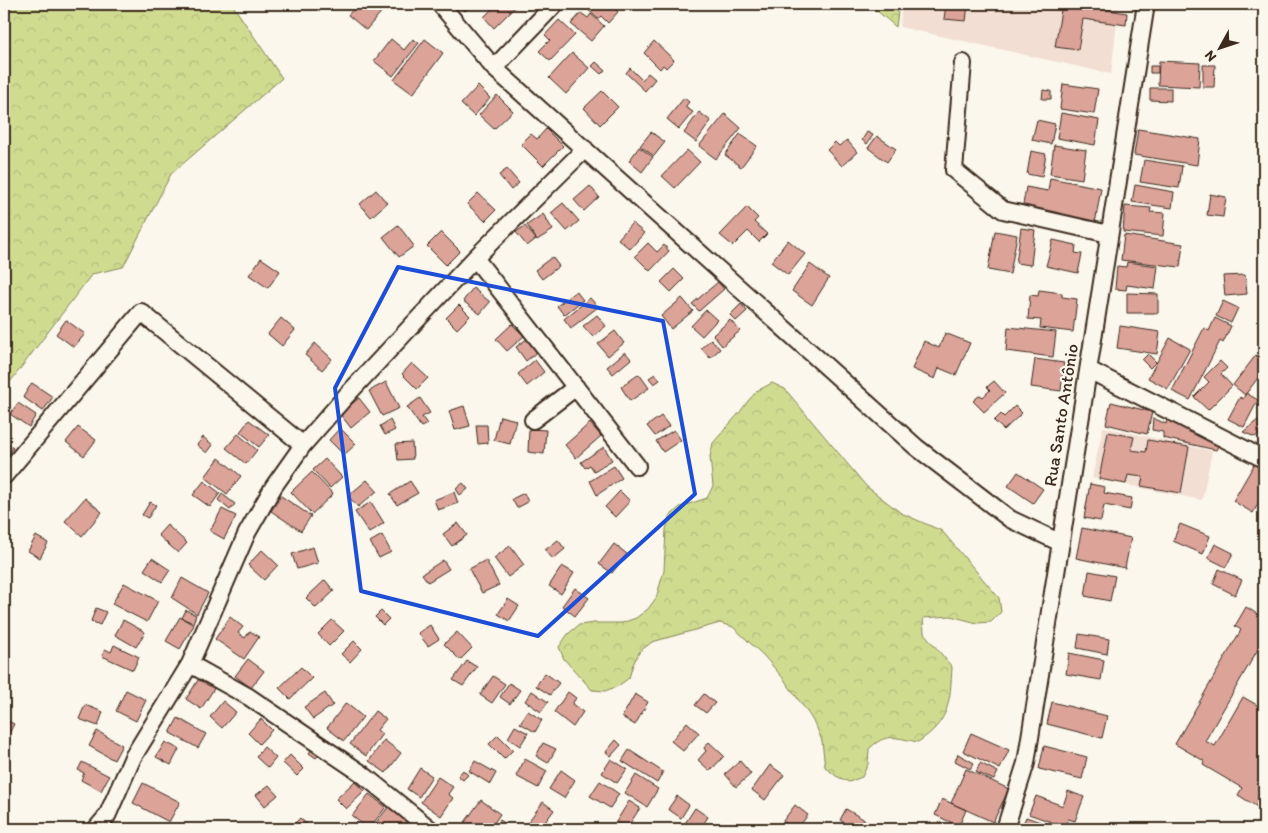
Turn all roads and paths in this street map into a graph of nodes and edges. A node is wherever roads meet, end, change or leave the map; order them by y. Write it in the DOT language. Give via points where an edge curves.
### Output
graph roads {
  1 [pos="440,4"];
  2 [pos="555,4"];
  3 [pos="1146,4"];
  4 [pos="963,63"];
  5 [pos="494,68"];
  6 [pos="585,149"];
  7 [pos="1110,234"];
  8 [pos="475,258"];
  9 [pos="1089,370"];
  10 [pos="576,387"];
  11 [pos="533,420"];
  12 [pos="303,445"];
  13 [pos="1264,459"];
  14 [pos="637,466"];
  15 [pos="4,476"];
  16 [pos="1061,543"];
  17 [pos="190,664"];
  18 [pos="96,829"];
  19 [pos="430,829"];
  20 [pos="1005,829"];
  1 -- 5 [label="street"];
  2 -- 5 [label="street"];
  3 -- 7 [label="street, Rua Santo Antônio"];
  4 -- 7 [label="street" via="954,170 1003,210"];
  5 -- 6 [label="street"];
  6 -- 8 [label="street"];
  6 -- 16 [label="street" via="916,447 1010,519"];
  7 -- 9 [label="street, Rua Santo Antônio"];
  8 -- 10 [label="street"];
  8 -- 12 [label="street"];
  9 -- 13 [label="street"];
  9 -- 16 [label="street, Rua Santo Antônio"];
  10 -- 11 [label="street"];
  10 -- 14 [label="street"];
  12 -- 15 [label="street" via="141,312"];
  12 -- 17 [label="street" via="247,533"];
  16 -- 20 [label="street, Rua Santo Antônio" via="1026,763"];
  17 -- 18 [label="street" via="133,757 106,816"];
  17 -- 19 [label="street" via="249,697 353,767"];
}
